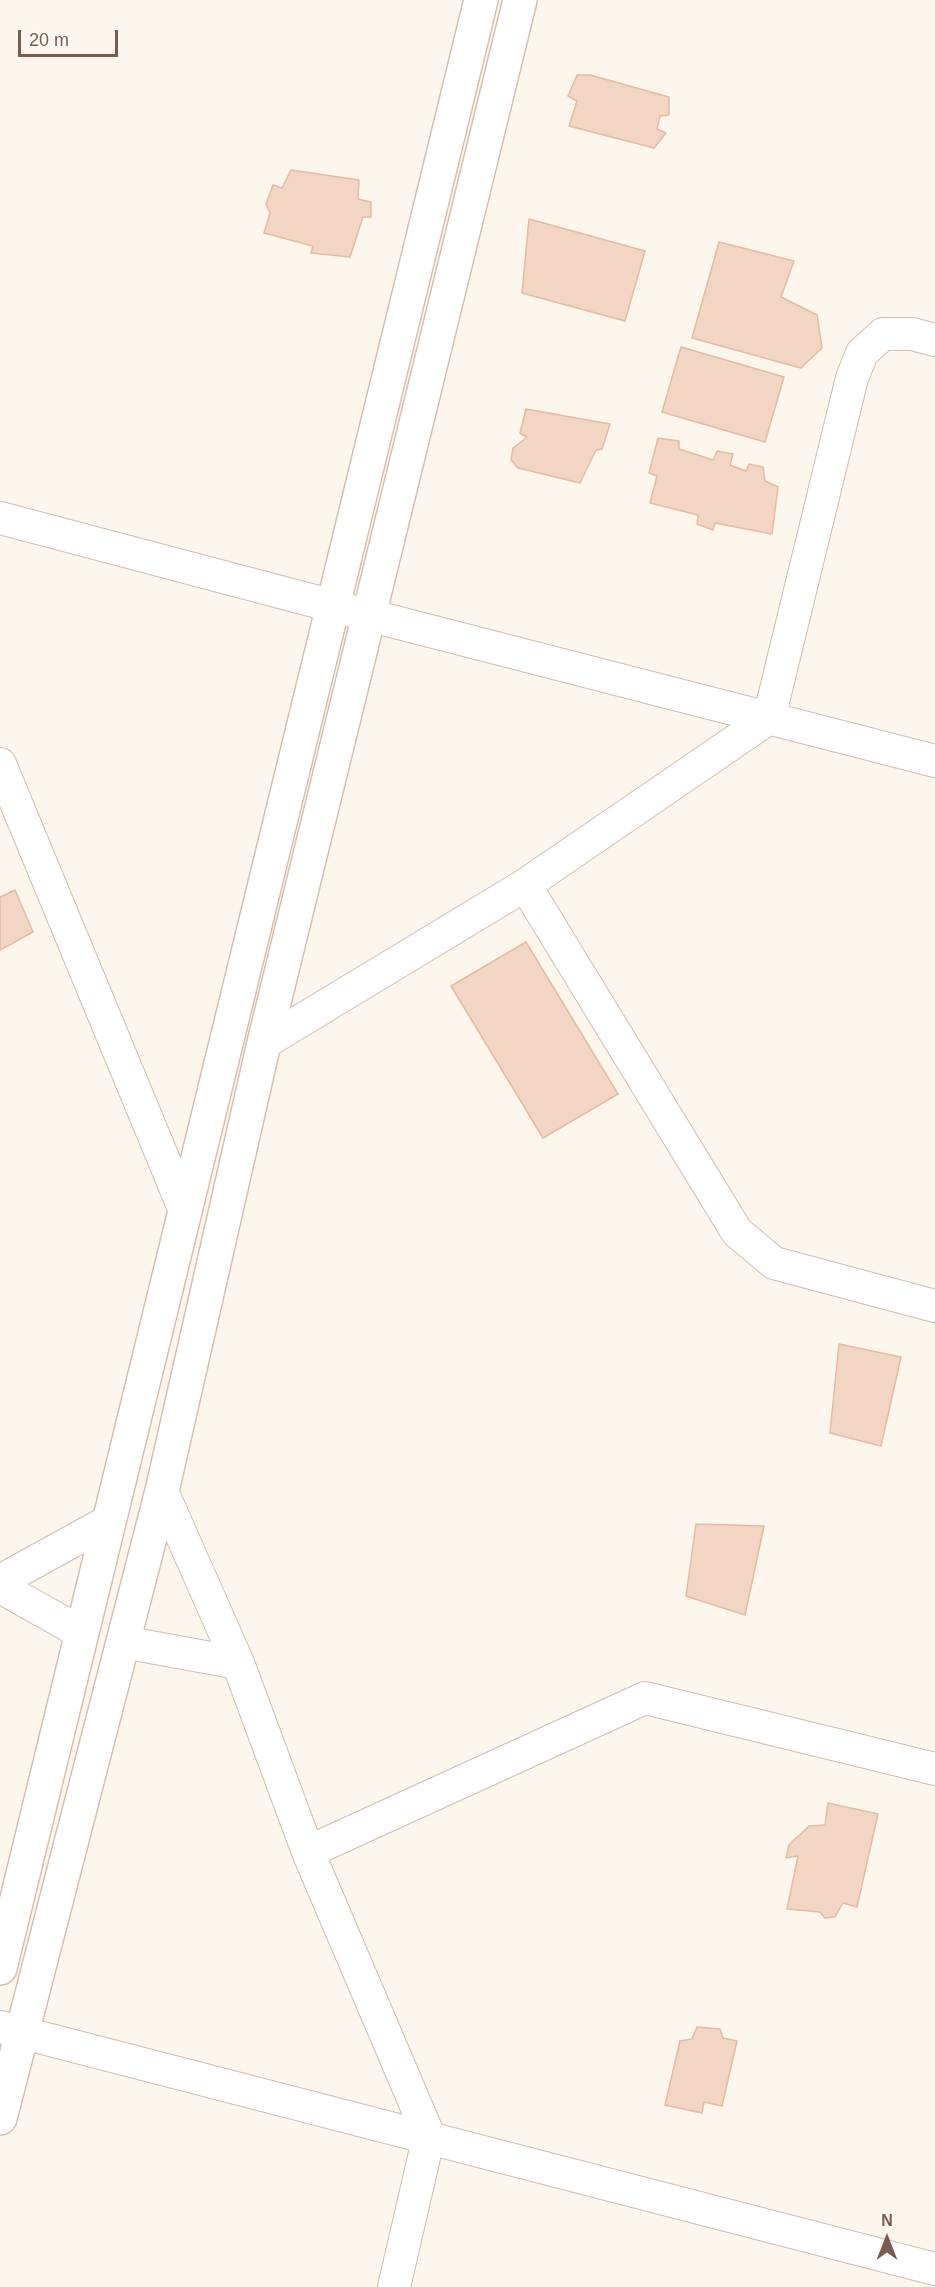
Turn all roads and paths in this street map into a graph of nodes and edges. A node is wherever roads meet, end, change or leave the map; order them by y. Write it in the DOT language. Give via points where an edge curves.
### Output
graph roads {
  1 [pos="481,0"];
  2 [pos="520,0"];
  3 [pos="935,340"];
  4 [pos="0,518"];
  5 [pos="333,606"];
  6 [pos="369,615"];
  7 [pos="769,718"];
  8 [pos="935,761"];
  9 [pos="0,764"];
  10 [pos="8,802"];
  11 [pos="525,885"];
  12 [pos="264,1043"];
  13 [pos="185,1211"];
  14 [pos="935,1306"];
  15 [pos="162,1491"];
  16 [pos="109,1521"];
  17 [pos="0,1581"];
  18 [pos="0,1587"];
  19 [pos="82,1634"];
  20 [pos="123,1642"];
  21 [pos="238,1663"];
  22 [pos="935,1769"];
  23 [pos="308,1851"];
  24 [pos="0,1968"];
  25 [pos="10,2030"];
  26 [pos="0,2118"];
  27 [pos="429,2136"];
  28 [pos="935,2269"];
  29 [pos="394,2287"];
  1 -- 5 [label="street"];
  2 -- 6 [label="street"];
  3 -- 7 [label="street" via="912,334 884,334 862,353 852,378"];
  4 -- 5 [label="street"];
  5 -- 6 [label="street"];
  5 -- 13 [label="street"];
  6 -- 7 [label="street"];
  6 -- 12 [label="street"];
  7 -- 8 [label="street"];
  7 -- 11 [label="street"];
  9 -- 10 [label="street"];
  10 -- 13 [label="street"];
  11 -- 12 [label="street"];
  11 -- 14 [label="street" via="737,1232 774,1263"];
  12 -- 15 [label="street"];
  13 -- 16 [label="street"];
  15 -- 20 [label="street"];
  15 -- 21 [label="street"];
  16 -- 17 [label="street"];
  16 -- 19 [label="street"];
  18 -- 19 [label="street"];
  19 -- 24 [label="street"];
  20 -- 21 [label="street"];
  20 -- 25 [label="street"];
  21 -- 23 [label="street"];
  22 -- 23 [label="street" via="645,1698"];
  23 -- 27 [label="street"];
  25 -- 26 [label="street"];
  25 -- 27 [label="street"];
  27 -- 28 [label="street"];
  27 -- 29 [label="street"];
}
